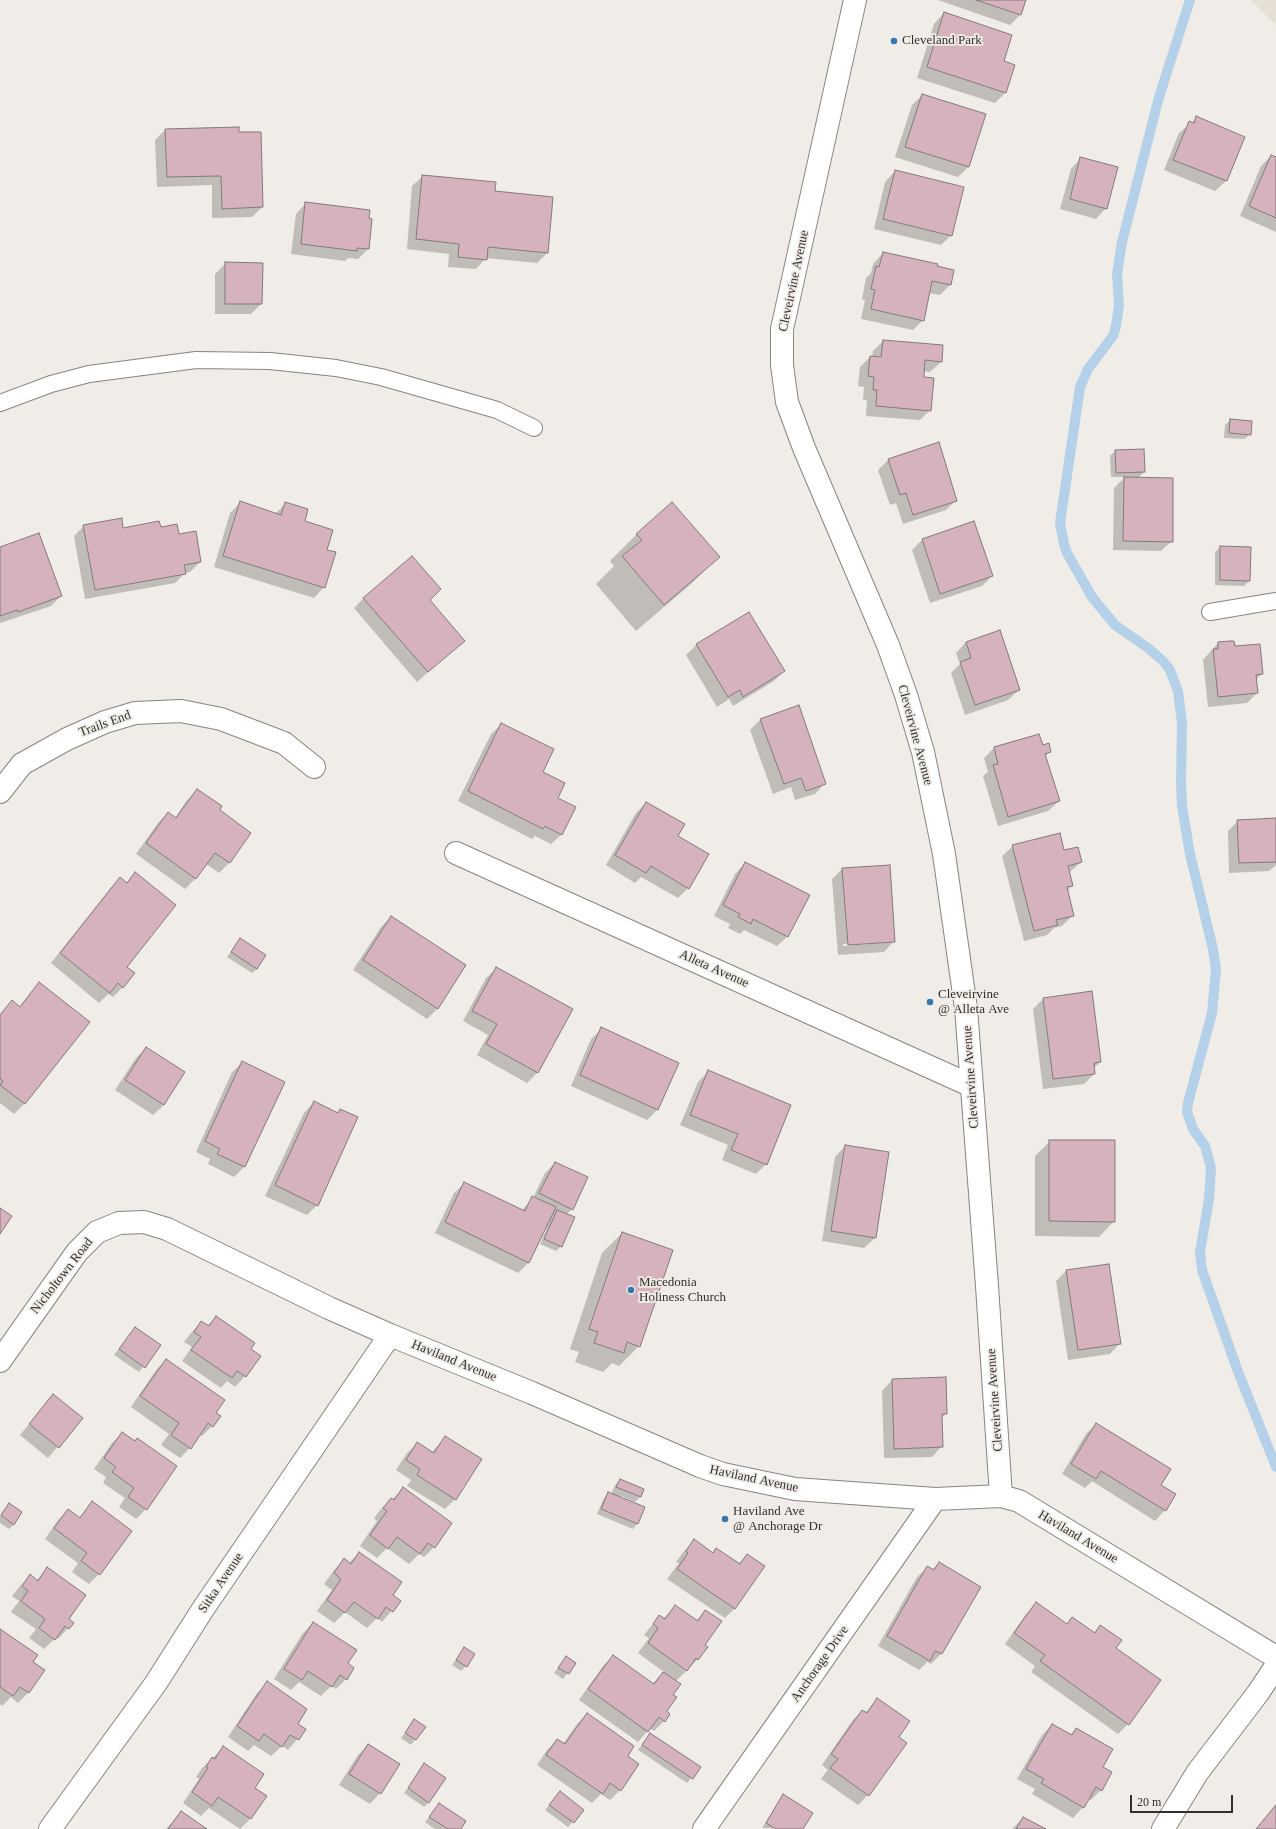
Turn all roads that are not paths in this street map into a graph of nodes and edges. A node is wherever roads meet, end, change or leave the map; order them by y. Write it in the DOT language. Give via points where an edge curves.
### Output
graph roads {
  1 [pos="855,0"];
  2 [pos="0,404"];
  3 [pos="534,428"];
  4 [pos="1276,601"];
  5 [pos="1210,612"];
  6 [pos="314,767"];
  7 [pos="0,792"];
  8 [pos="456,853"];
  9 [pos="972,1086"];
  10 [pos="167,1229"];
  11 [pos="390,1335"];
  12 [pos="0,1361"];
  13 [pos="1001,1496"];
  14 [pos="935,1499"];
  15 [pos="1276,1657"];
  16 [pos="1276,1666"];
  17 [pos="50,1829"];
  18 [pos="704,1829"];
  19 [pos="1162,1829"];
  1 -- 9 [label="street, Cleveirvine Avenue" via="782,329 782,365 787,402 888,645 906,695 922,752 944,854 966,1008"];
  2 -- 3 [label="lane" via="51,384 89,374 196,360 270,361 336,368 381,377 497,410"];
  4 -- 5 [label="lane"];
  6 -- 7 [label="street, Trails End" via="284,743 221,719 181,711 135,713 105,722 67,739 22,764"];
  8 -- 9 [label="street, Alleta Avenue"];
  9 -- 13 [label="street, Cleveirvine Avenue"];
  10 -- 11 [label="street, Haviland Avenue"];
  10 -- 12 [label="street, Nicholtown Road" via="144,1222 119,1223 97,1232 77,1252"];
  11 -- 14 [label="street, Haviland Avenue" via="723,1474 795,1489"];
  11 -- 17 [label="street, Sitka Avenue" via="207,1603 156,1683"];
  13 -- 14 [label="street, Haviland Avenue"];
  13 -- 15 [label="street, Haviland Avenue" via="1019,1501"];
  14 -- 18 [label="street, Anchorage Drive"];
  16 -- 19 [label="street" via="1258,1694 1197,1773"];
}
